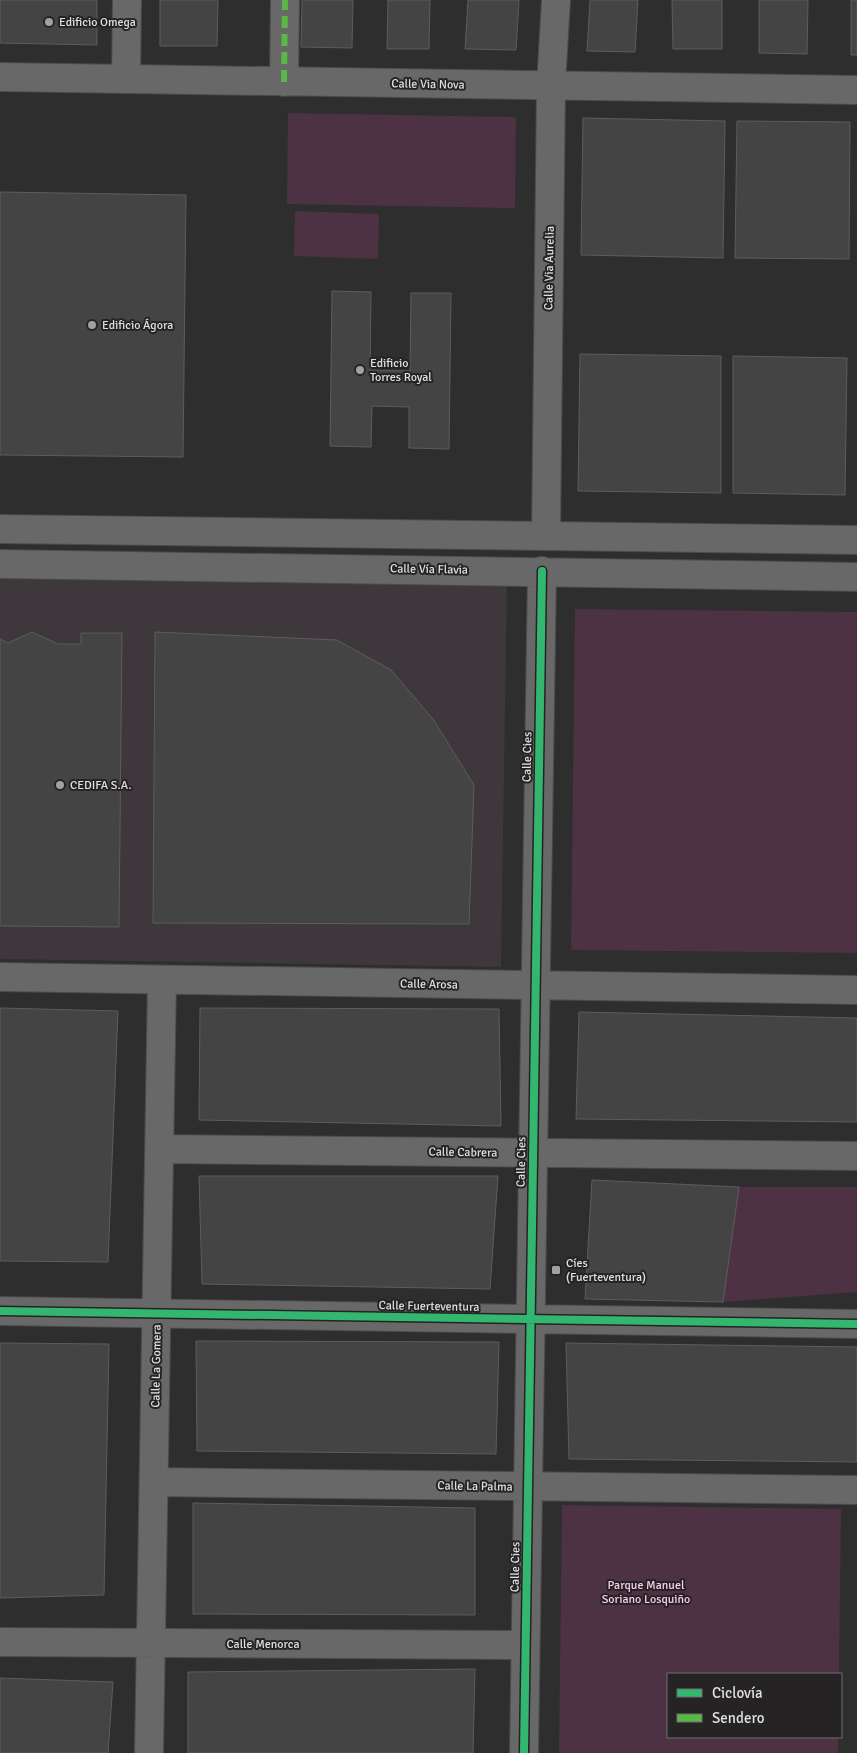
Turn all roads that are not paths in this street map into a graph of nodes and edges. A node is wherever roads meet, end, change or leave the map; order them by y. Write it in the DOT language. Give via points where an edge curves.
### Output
graph roads {
  1 [pos="127,0"];
  2 [pos="285,0"];
  3 [pos="556,0"];
  4 [pos="0,77"];
  5 [pos="126,79"];
  6 [pos="284,82"];
  7 [pos="551,85"];
  8 [pos="857,90"];
  9 [pos="0,528"];
  10 [pos="546,536"];
  11 [pos="857,540"];
  12 [pos="0,564"];
  13 [pos="542,571"];
  14 [pos="857,577"];
  15 [pos="0,977"];
  16 [pos="162,980"];
  17 [pos="535,985"];
  18 [pos="857,990"];
  19 [pos="159,1149"];
  20 [pos="533,1153"];
  21 [pos="857,1156"];
  22 [pos="0,1310"];
  23 [pos="156,1313"];
  24 [pos="530,1319"];
  25 [pos="857,1324"];
  26 [pos="154,1482"];
  27 [pos="528,1486"];
  28 [pos="857,1490"];
  29 [pos="0,1642"];
  30 [pos="151,1643"];
  31 [pos="525,1645"];
  32 [pos="149,1753"];
  33 [pos="524,1753"];
  1 -- 5 [label="street"];
  2 -- 6 [label="street"];
  3 -- 7 [label="street, Calle Via Aurelia"];
  4 -- 5 [label="street, Calle Via Nova"];
  5 -- 6 [label="street, Calle Via Nova"];
  6 -- 7 [label="street, Calle Via Nova"];
  7 -- 8 [label="street, Calle Via Nova"];
  7 -- 10 [label="street, Calle Via Aurelia"];
  9 -- 10 [label="street"];
  10 -- 11 [label="street"];
  12 -- 13 [label="street, Calle Vía Flavia"];
  13 -- 14 [label="street, Calle Vía Flavia"];
  13 -- 17 [label="street, Calle Cies"];
  15 -- 16 [label="street, Calle Arosa"];
  16 -- 17 [label="street, Calle Arosa"];
  16 -- 19 [label="street, Calle La Gomera"];
  17 -- 18 [label="street, Calle Arosa"];
  17 -- 20 [label="street, Calle Cies"];
  19 -- 20 [label="street, Calle Cabrera"];
  19 -- 23 [label="street, Calle La Gomera"];
  20 -- 21 [label="street, Calle Cabrera"];
  20 -- 24 [label="street, Calle Cies"];
  22 -- 23 [label="street, Calle Fuerteventura"];
  23 -- 24 [label="street, Calle Fuerteventura"];
  23 -- 26 [label="street, Calle La Gomera"];
  24 -- 25 [label="street, Calle Fuerteventura"];
  24 -- 27 [label="street, Calle Cies"];
  26 -- 27 [label="street, Calle La Palma"];
  26 -- 30 [label="street, Calle La Gomera"];
  27 -- 28 [label="street, Calle La Palma"];
  27 -- 31 [label="street, Calle Cies"];
  29 -- 30 [label="street, Calle Menorca"];
  30 -- 31 [label="street, Calle Menorca"];
  30 -- 32 [label="street, Calle La Gomera"];
  31 -- 33 [label="street, Calle Cies"];
}
